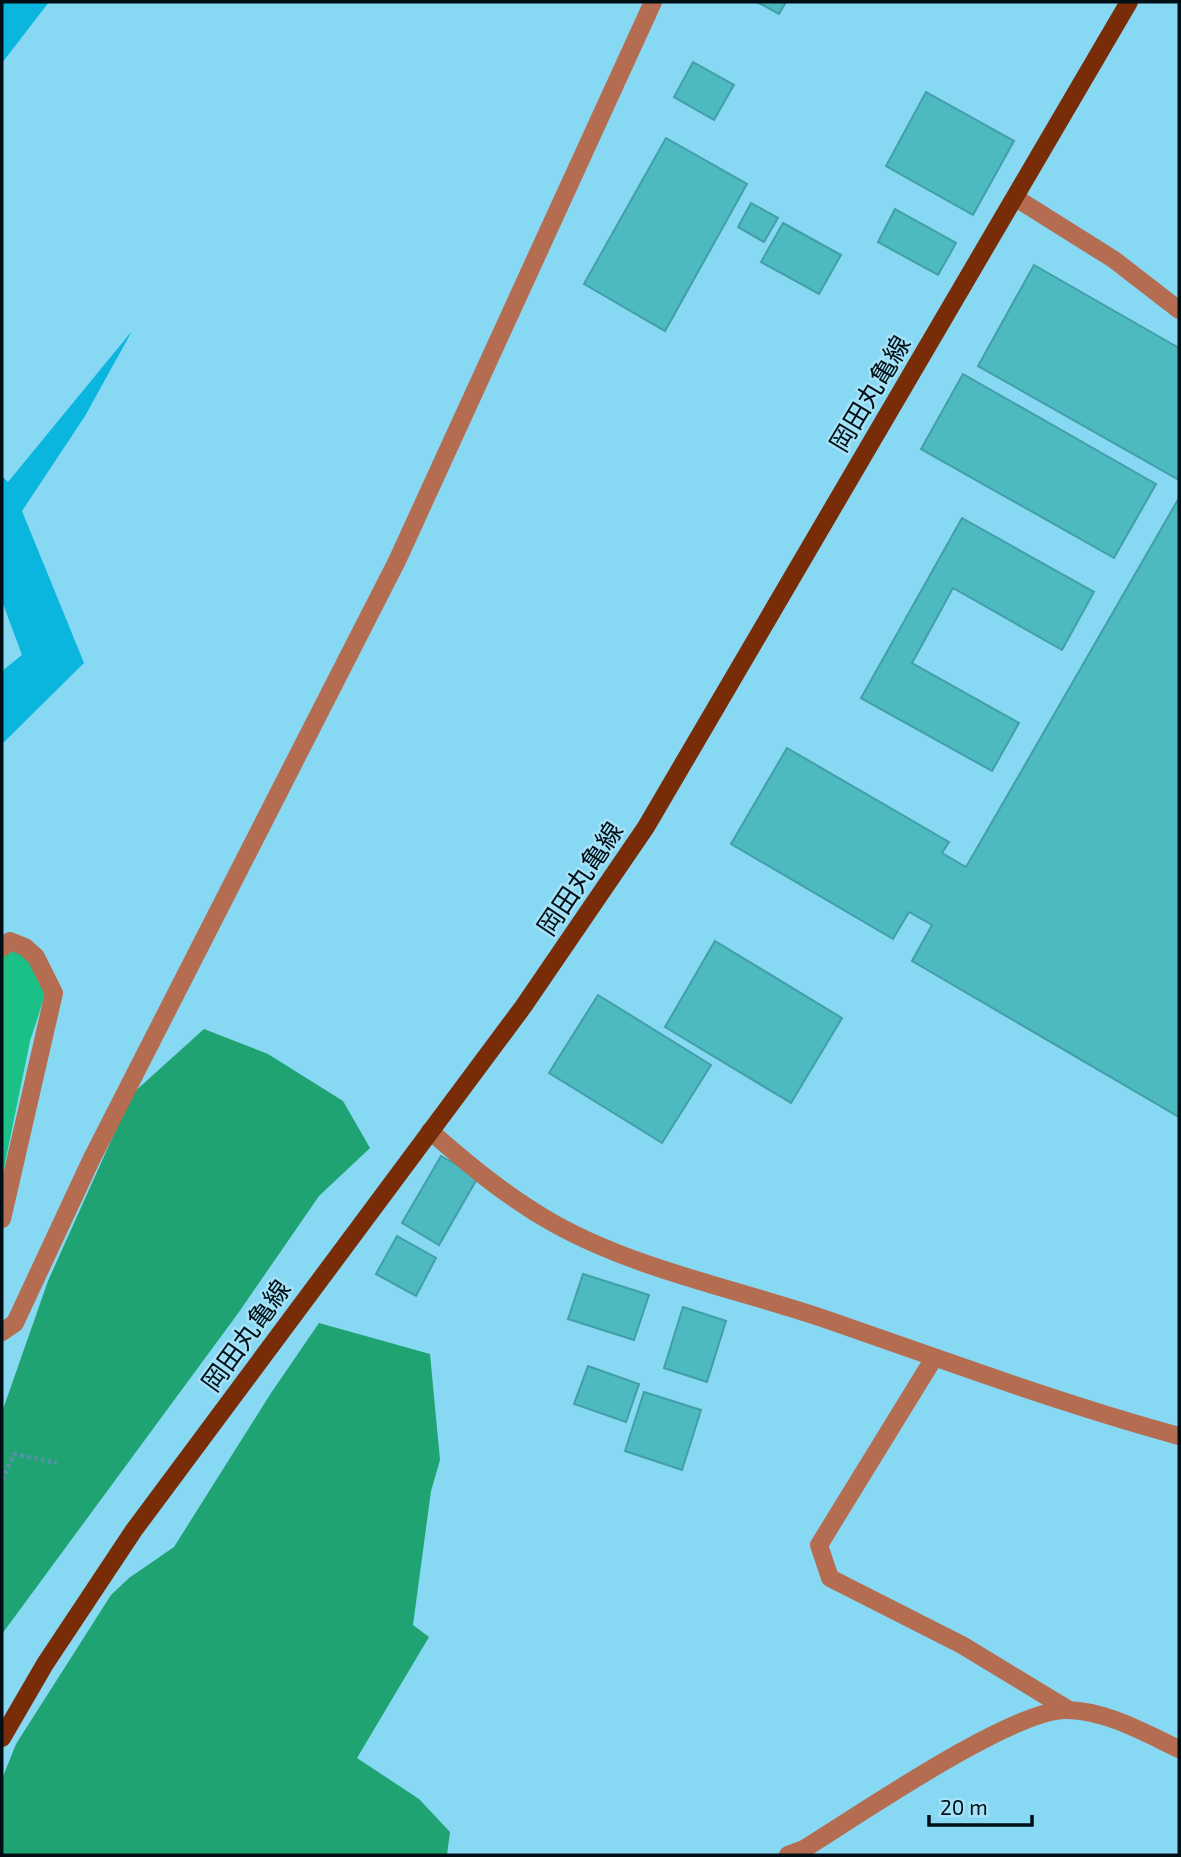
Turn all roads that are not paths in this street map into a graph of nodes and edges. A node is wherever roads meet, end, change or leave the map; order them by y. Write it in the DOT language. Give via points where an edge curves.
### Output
graph roads {
  1 [pos="653,2"];
  2 [pos="1129,2"];
  3 [pos="1016,198"];
  4 [pos="1179,310"];
  5 [pos="2,948"];
  6 [pos="430,1131"];
  7 [pos="2,1219"];
  8 [pos="2,1332"];
  9 [pos="934,1358"];
  10 [pos="1179,1436"];
  11 [pos="1069,1710"];
  12 [pos="2,1738"];
  13 [pos="1179,1749"];
  14 [pos="788,1855"];
  1 -- 8 [label="street" via="397,561 92,1158 15,1323"];
  2 -- 3 [label="main road, 岡田丸亀線"];
  3 -- 4 [label="street" via="1112,259"];
  3 -- 6 [label="main road, 岡田丸亀線" via="646,827 570,941"];
  5 -- 7 [label="street" via="10,941 25,947 36,957 54,993"];
  6 -- 9 [label="street" via="492,1184 554,1224 612,1250"];
  6 -- 12 [label="main road, 岡田丸亀線" via="134,1530"];
  9 -- 10 [label="street" via="1087,1411"];
  9 -- 11 [label="street" via="818,1545 830,1578 962,1645"];
  11 -- 13 [label="street" via="1120,1721"];
  11 -- 14 [label="street" via="1042,1713 989,1736"];
}
